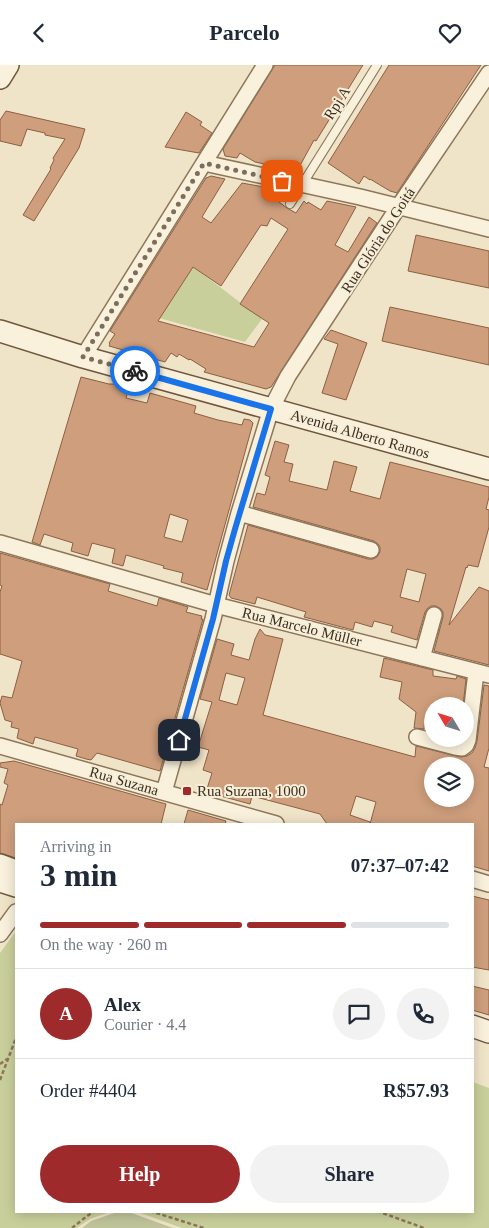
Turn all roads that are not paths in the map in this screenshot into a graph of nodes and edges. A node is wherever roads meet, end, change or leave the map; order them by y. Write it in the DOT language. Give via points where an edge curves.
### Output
graph roads {
  1 [pos="8,65"];
  2 [pos="265,65"];
  3 [pos="377,65"];
  4 [pos="489,73"];
  5 [pos="0,78"];
  6 [pos="204,163"];
  7 [pos="302,185"];
  8 [pos="290,204"];
  9 [pos="399,207"];
  10 [pos="489,229"];
  11 [pos="0,331"];
  12 [pos="83,357"];
  13 [pos="271,409"];
  14 [pos="489,469"];
  15 [pos="239,513"];
  16 [pos="0,543"];
  17 [pos="371,550"];
  18 [pos="216,605"];
  19 [pos="434,615"];
  20 [pos="422,658"];
  21 [pos="482,674"];
  22 [pos="418,737"];
  23 [pos="0,746"];
  24 [pos="164,792"];
  25 [pos="272,823"];
  26 [pos="0,865"];
  27 [pos="15,871"];
  28 [pos="474,880"];
  29 [pos="0,881"];
  30 [pos="489,884"];
  31 [pos="15,886"];
  32 [pos="15,913"];
  33 [pos="0,935"];
  34 [pos="474,1027"];
  35 [pos="489,1031"];
  36 [pos="474,1039"];
  37 [pos="489,1043"];
  1 -- 5 [label="main road"];
  2 -- 6 [label="street"];
  3 -- 7 [label="lane, Rpj A"];
  4 -- 9 [label="street, Rua Glória do Goitá"];
  6 -- 7 [label="street"];
  6 -- 12 [label="street"];
  7 -- 8 [label="lane, Rpj A"];
  7 -- 9 [label="street"];
  9 -- 10 [label="street"];
  9 -- 13 [label="street, Rua Glória do Goitá" via="288,376"];
  11 -- 12 [label="main road, Avenida Alberto Ramos"];
  12 -- 13 [label="main road, Avenida Alberto Ramos"];
  13 -- 14 [label="main road, Avenida Alberto Ramos"];
  13 -- 15 [label="street, Rua Glória do Goitá"];
  15 -- 17 [label="street"];
  15 -- 18 [label="street, Rua Glória do Goitá"];
  16 -- 18 [label="street, Rua Marcelo Müller"];
  18 -- 20 [label="street, Rua Marcelo Müller"];
  18 -- 24 [label="street, Rua Glória do Goitá"];
  19 -- 20 [label="street"];
  20 -- 21 [label="street, Rua Marcelo Müller"];
  21 -- 22 [label="street" via="466,745 455,747"];
  23 -- 24 [label="street, Rua Suzana"];
  24 -- 25 [label="street, Rua Suzana"];
  26 -- 27 [label="main road"];
  28 -- 30 [label="street"];
  29 -- 31 [label="main road"];
  32 -- 33 [label="street"];
  34 -- 35 [label="main road"];
  36 -- 37 [label="main road"];
}
